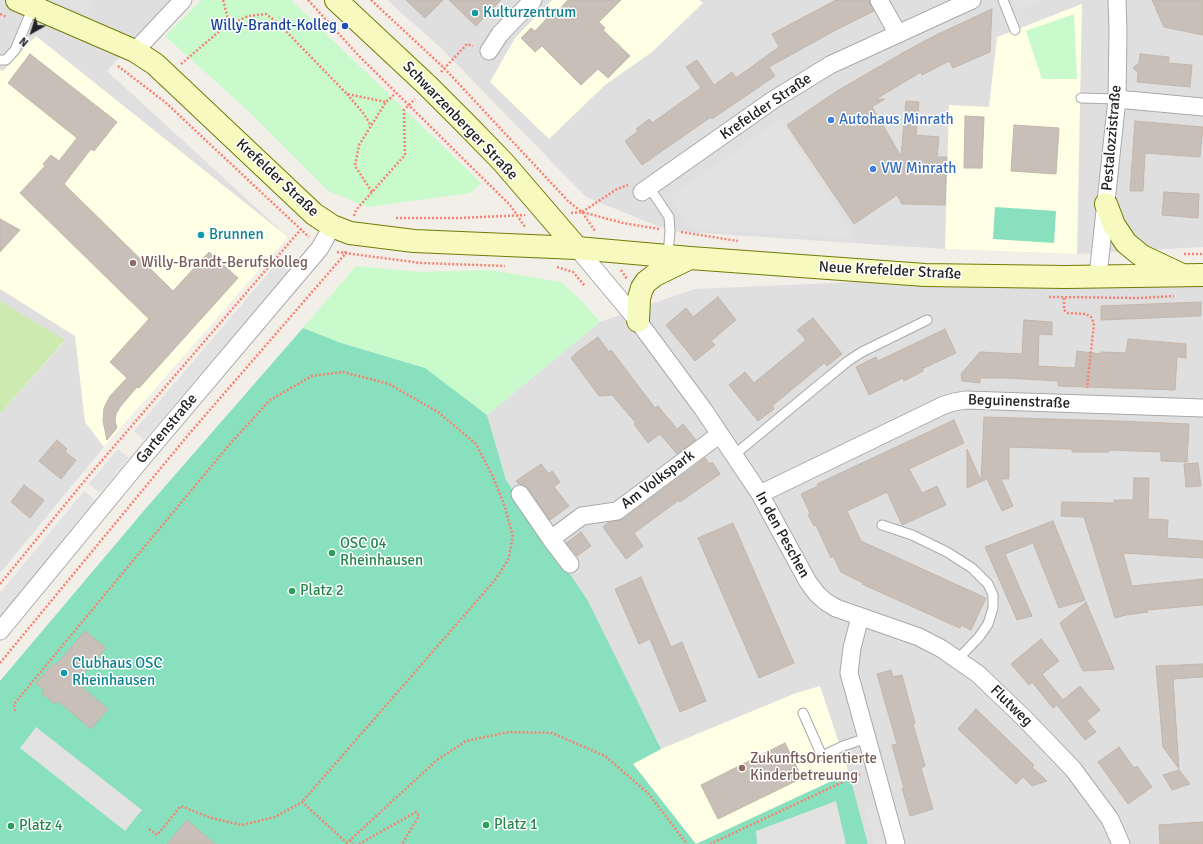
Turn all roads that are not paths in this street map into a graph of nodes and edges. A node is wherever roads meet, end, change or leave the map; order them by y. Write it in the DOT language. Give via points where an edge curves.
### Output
graph roads {
  1 [pos="184,0"];
  2 [pos="336,0"];
  3 [pos="533,0"];
  4 [pos="879,0"];
  5 [pos="1003,0"];
  6 [pos="1117,0"];
  7 [pos="964,2"];
  8 [pos="25,3"];
  9 [pos="1016,30"];
  10 [pos="898,34"];
  11 [pos="135,51"];
  12 [pos="489,51"];
  13 [pos="0,60"];
  14 [pos="1080,98"];
  15 [pos="1117,99"];
  16 [pos="1203,107"];
  17 [pos="645,189"];
  18 [pos="1106,204"];
  19 [pos="332,226"];
  20 [pos="577,248"];
  21 [pos="668,256"];
  22 [pos="690,258"];
  23 [pos="1098,276"];
  24 [pos="1194,276"];
  25 [pos="926,320"];
  26 [pos="638,321"];
  27 [pos="1203,408"];
  28 [pos="720,434"];
  29 [pos="734,455"];
  30 [pos="520,494"];
  31 [pos="760,494"];
  32 [pos="882,525"];
  33 [pos="551,539"];
  34 [pos="570,564"];
  35 [pos="860,617"];
  36 [pos="0,631"];
  37 [pos="958,659"];
  38 [pos="803,713"];
  39 [pos="867,738"];
  40 [pos="896,844"];
  41 [pos="1121,844"];
  1 -- 11 [label="street"];
  2 -- 20 [label="main road, Schwarzenberger Straße" via="428,86 503,162"];
  3 -- 12 [label="street" via="500,34"];
  4 -- 10 [label="street"];
  5 -- 9 [label="lane"];
  6 -- 15 [label="street, Pestalozzistraße"];
  7 -- 10 [label="street, Krefelder Straße"];
  8 -- 11 [label="main road, Krefelder Straße"];
  8 -- 13 [label="lane" via="15,50 6,60"];
  10 -- 17 [label="street, Krefelder Straße" via="830,65 773,100"];
  11 -- 19 [label="main road, Krefelder Straße" via="155,64 314,214"];
  14 -- 15 [label="lane"];
  15 -- 16 [label="street"];
  15 -- 18 [label="street, Pestalozzistraße"];
  17 -- 21 [label="lane" via="669,217"];
  18 -- 23 [label="street, Pestalozzistraße"];
  18 -- 24 [label="main road" via="1114,225 1126,243 1142,256"];
  19 -- 20 [label="main road, Krefelder Straße" via="350,233 414,241"];
  19 -- 36 [label="street, Gartenstraße" via="320,248"];
  20 -- 21 [label="main road, Neue Krefelder Straße"];
  20 -- 26 [label="street, In den Peschen"];
  21 -- 22 [label="main road, Neue Krefelder Straße"];
  22 -- 23 [label="main road, Neue Krefelder Straße" via="925,274"];
  22 -- 26 [label="main road" via="646,282 638,303"];
  23 -- 24 [label="main road, Neue Krefelder Straße"];
  25 -- 29 [label="lane" via="848,361"];
  26 -- 28 [label="street, In den Peschen"];
  27 -- 31 [label="street, Beguinenstraße" via="966,400 954,402"];
  28 -- 29 [label="street, In den Peschen"];
  28 -- 33 [label="street, Am Volkspark" via="617,511 582,516"];
  29 -- 31 [label="street, In den Peschen"];
  30 -- 33 [label="street"];
  31 -- 35 [label="street, In den Peschen" via="817,594 836,608"];
  32 -- 37 [label="lane" via="912,535 948,552 972,568 988,584 993,595 993,608 988,624"];
  33 -- 34 [label="street"];
  35 -- 37 [label="street, Flutweg" via="919,638"];
  35 -- 39 [label="street" via="849,673"];
  37 -- 41 [label="street, Flutweg" via="1018,712 1073,769 1110,819"];
  38 -- 39 [label="lane" via="822,756"];
  39 -- 40 [label="street"];
}
